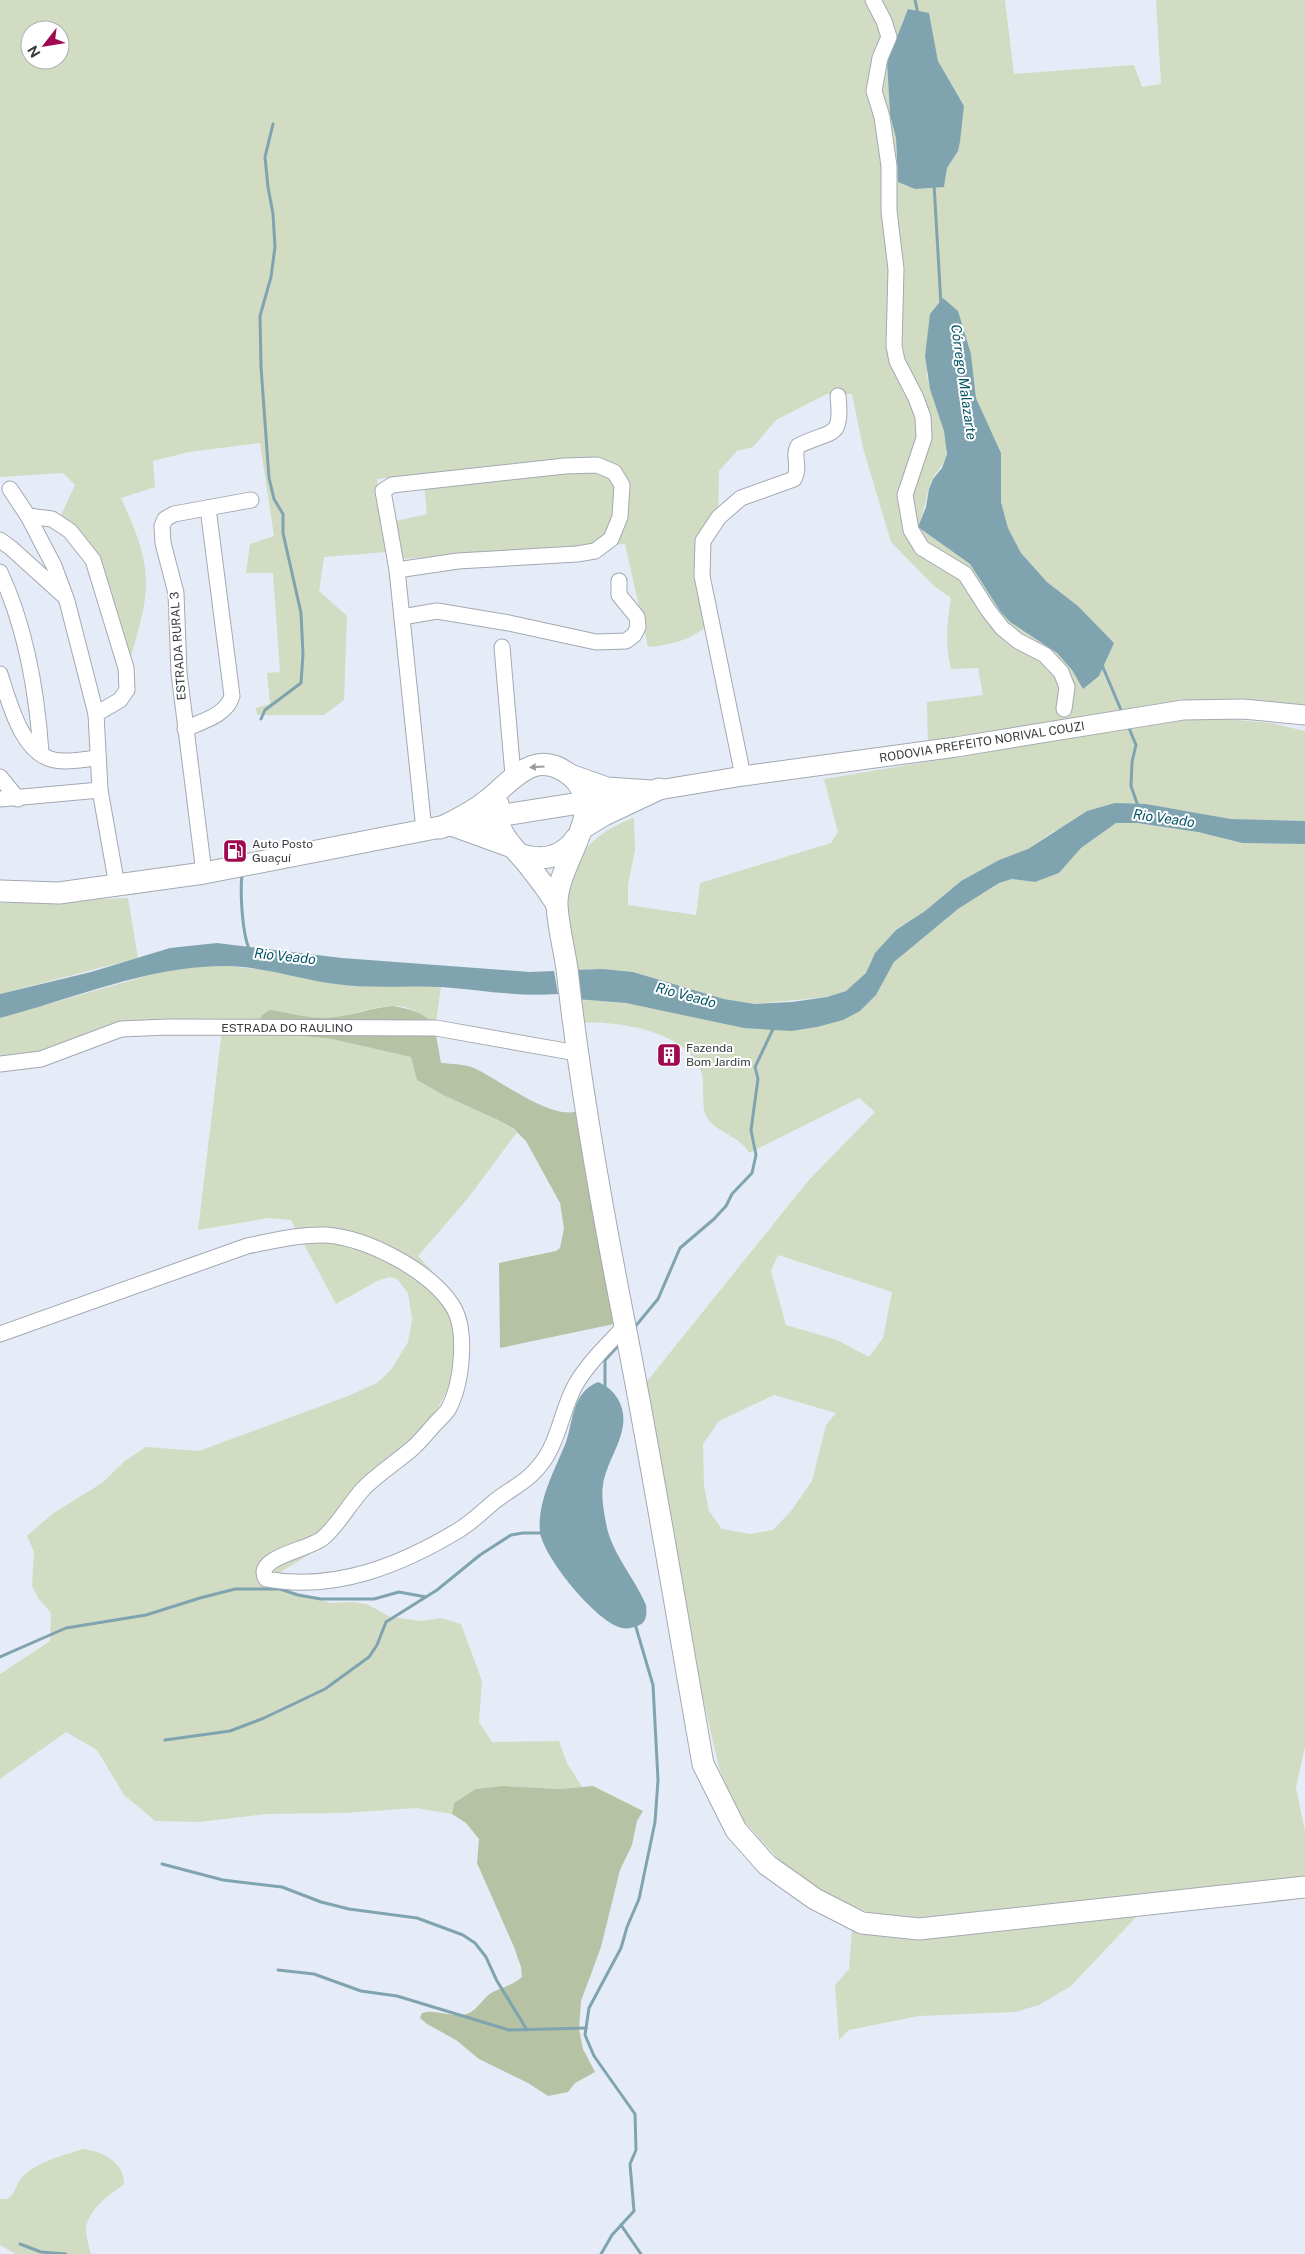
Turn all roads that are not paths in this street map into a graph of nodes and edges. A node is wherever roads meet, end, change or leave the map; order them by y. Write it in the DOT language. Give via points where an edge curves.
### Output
graph roads {
  1 [pos="872,0"];
  2 [pos="838,396"];
  3 [pos="10,489"];
  4 [pos="251,500"];
  5 [pos="208,508"];
  6 [pos="28,516"];
  7 [pos="0,540"];
  8 [pos="397,570"];
  9 [pos="0,572"];
  10 [pos="619,581"];
  11 [pos="4,588"];
  12 [pos="67,601"];
  13 [pos="402,617"];
  14 [pos="502,648"];
  15 [pos="0,674"];
  16 [pos="1064,709"];
  17 [pos="96,714"];
  18 [pos="1305,715"];
  19 [pos="185,729"];
  20 [pos="41,753"];
  21 [pos="98,758"];
  22 [pos="570,776"];
  23 [pos="743,776"];
  24 [pos="0,777"];
  25 [pos="512,777"];
  26 [pos="100,790"];
  27 [pos="655,790"];
  28 [pos="0,799"];
  29 [pos="18,799"];
  30 [pos="586,802"];
  31 [pos="497,816"];
  32 [pos="439,828"];
  33 [pos="580,832"];
  34 [pos="515,851"];
  35 [pos="204,873"];
  36 [pos="117,886"];
  37 [pos="0,891"];
  38 [pos="556,903"];
  39 [pos="577,1053"];
  40 [pos="0,1064"];
  41 [pos="625,1326"];
  42 [pos="0,1334"];
  43 [pos="1305,1887"];
  1 -- 16 [label="street" via="884,21 888,37 874,91 882,117 889,166 896,269 894,346 897,360 923,417 924,438 905,495 911,530 922,548 965,574 1002,628 1045,655 1061,672 1067,687"];
  2 -- 23 [label="street" via="839,424 835,431 798,446 795,451 798,472 794,479 742,498 719,517 703,541 702,576"];
  3 -- 6 [label="street"];
  4 -- 5 [label="street, ESTRADA RURAL 3"];
  5 -- 19 [label="street" via="232,696 230,705 223,711"];
  5 -- 19 [label="street, ESTRADA RURAL 3" via="174,514 165,519 162,526 176,593"];
  6 -- 12 [label="street" via="54,566"];
  6 -- 17 [label="street" via="52,519 70,531 93,560 126,668 127,690 120,700"];
  7 -- 12 [label="street"];
  8 -- 8 [label="street" via="383,501 383,492 392,485 597,465 614,472 622,485 620,517 611,539 594,551 458,560"];
  8 -- 13 [label="street"];
  9 -- 11 [label="street"];
  10 -- 13 [label="street" via="619,595 637,617 638,627 626,641 596,642 437,611"];
  11 -- 20 [label="street" via="32,673"];
  12 -- 17 [label="street"];
  13 -- 32 [label="street"];
  14 -- 25 [label="street"];
  15 -- 20 [label="street" via="15,722"];
  17 -- 21 [label="street"];
  18 -- 23 [label="main road, RODOVIA PREFEITO NORIVAL COUZI" via="1243,709 1183,710 956,747"];
  19 -- 35 [label="street, ESTRADA RURAL 3"];
  20 -- 21 [label="street" via="54,760"];
  21 -- 26 [label="street"];
  22 -- 25 [label="highway, one-way" via="557,768 542,765 527,768"];
  22 -- 27 [label="highway" via="607,788"];
  22 -- 30 [label="highway" via="580,787"];
  23 -- 27 [label="main road, RODOVIA PREFEITO NORIVAL COUZI"];
  24 -- 29 [label="street"];
  25 -- 31 [label="highway" via="501,794"];
  25 -- 32 [label="highway" via="476,809"];
  26 -- 29 [label="street"];
  26 -- 36 [label="street"];
  27 -- 30 [label="main road, RODOVIA PREFEITO NORIVAL COUZI"];
  27 -- 33 [label="highway" via="604,815"];
  28 -- 29 [label="street"];
  30 -- 31 [label="highway"];
  30 -- 33 [label="highway" via="585,820"];
  31 -- 32 [label="highway"];
  31 -- 34 [label="highway" via="500,829"];
  32 -- 34 [label="highway"];
  32 -- 35 [label="highway"];
  33 -- 34 [label="highway" via="567,850 554,856 537,859"];
  33 -- 38 [label="highway" via="563,874"];
  34 -- 38 [label="highway"];
  35 -- 36 [label="highway"];
  36 -- 37 [label="highway" via="59,893"];
  38 -- 39 [label="highway"];
  39 -- 40 [label="street, ESTRADA DO RAULINO" via="436,1028 168,1027 121,1029 41,1059"];
  39 -- 41 [label="highway"];
  41 -- 42 [label="street" via="575,1385 550,1448 529,1479 461,1529 412,1555 361,1576 291,1584 266,1579 263,1574 268,1561 308,1547 323,1538 364,1488 415,1446 449,1408 461,1370 460,1326 453,1306 434,1285 400,1260 366,1244 326,1235 286,1238 247,1246"];
  41 -- 43 [label="highway" via="703,1764 736,1830 767,1866 815,1899 862,1923 919,1929"];
}
